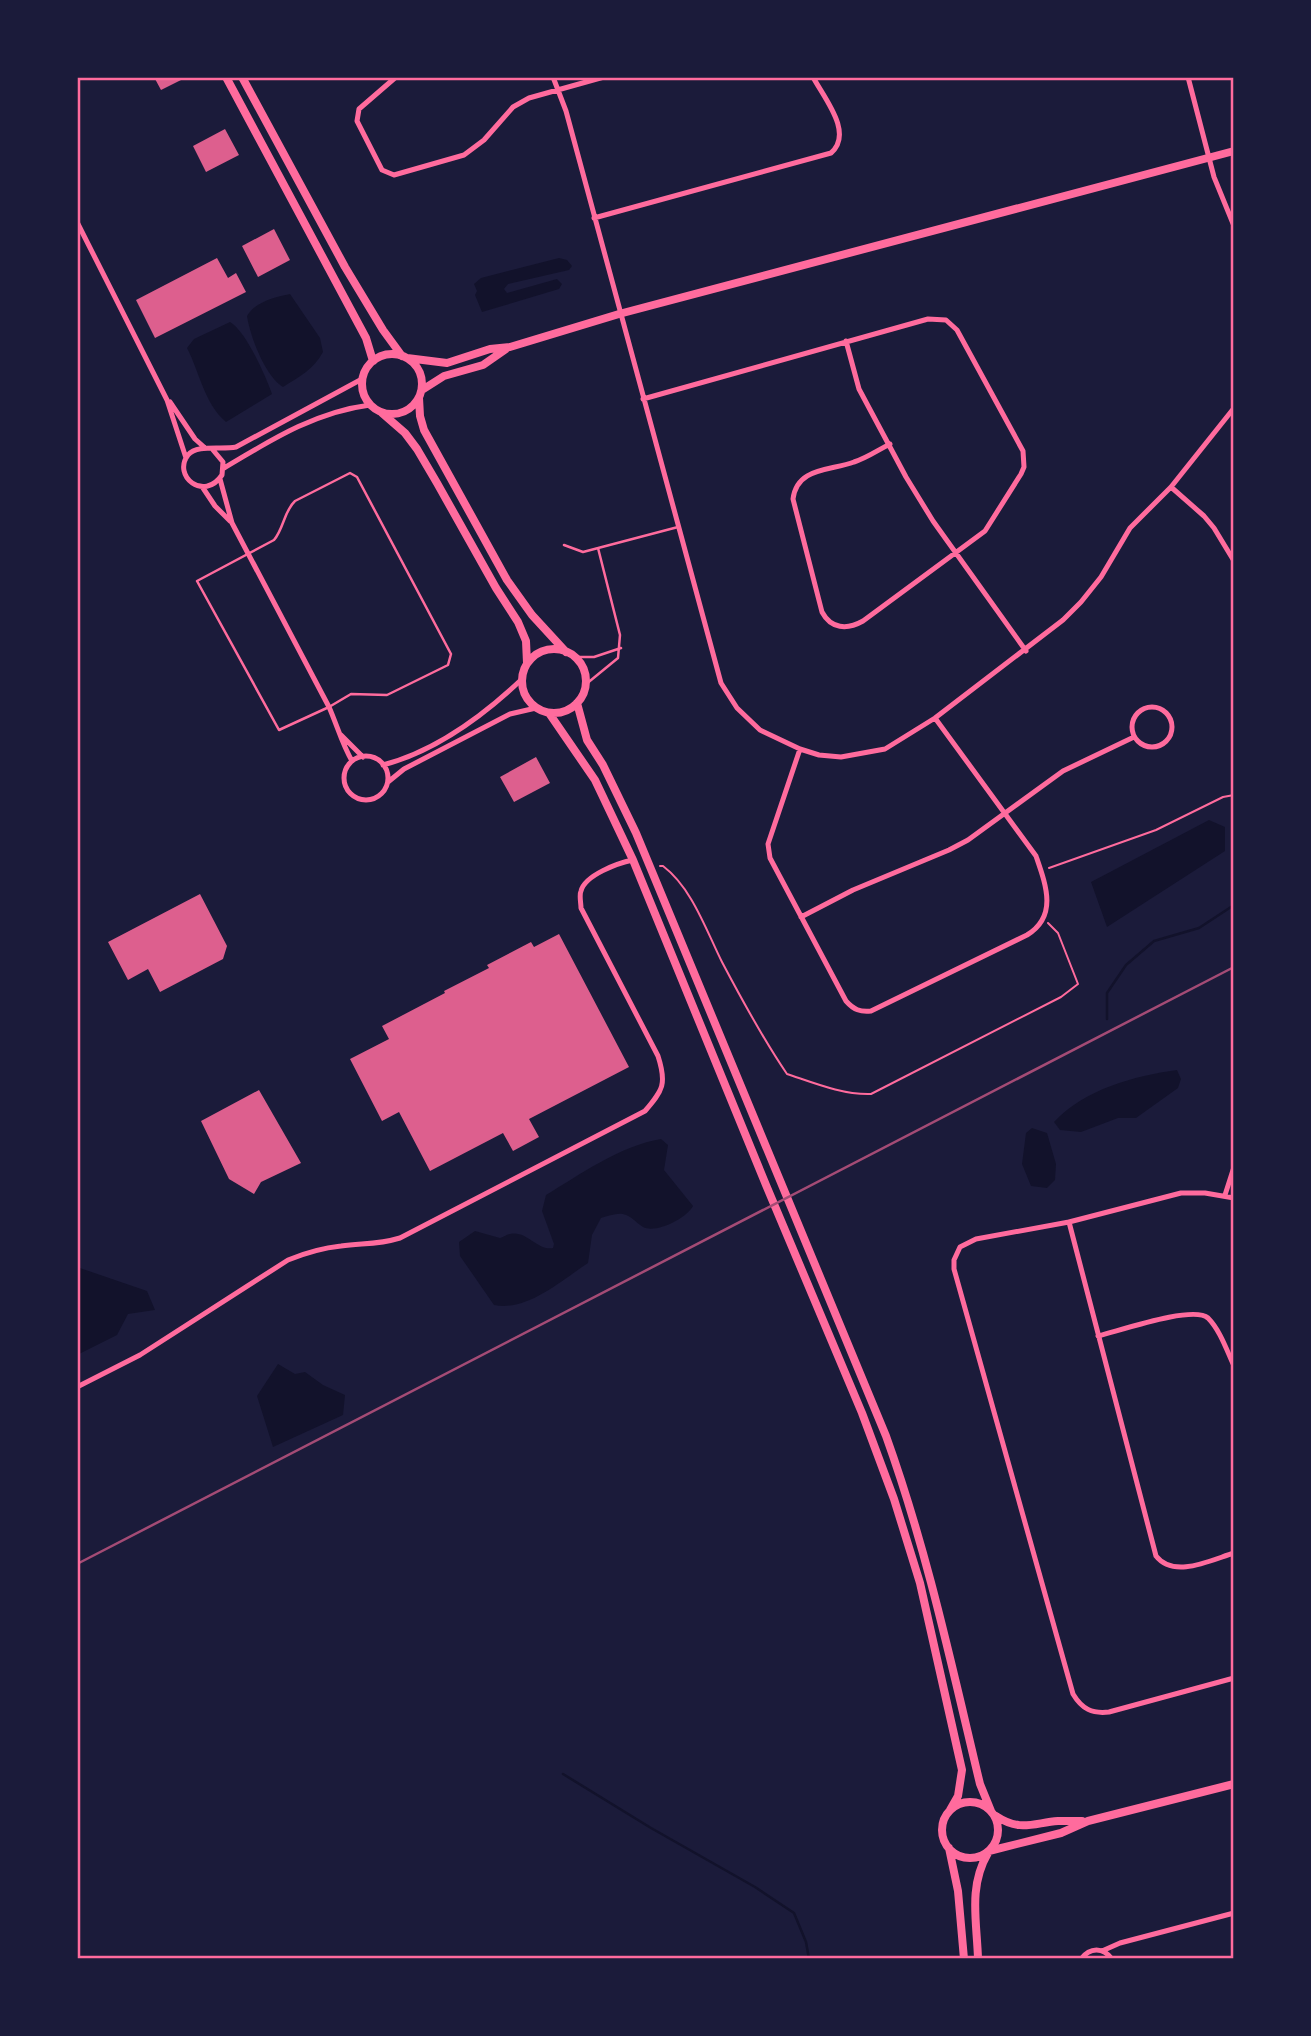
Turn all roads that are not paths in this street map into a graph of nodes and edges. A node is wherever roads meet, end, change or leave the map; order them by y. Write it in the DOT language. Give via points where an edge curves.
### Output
graph roads {
  1 [pos="226,77"];
  2 [pos="242,77"];
  3 [pos="396,77"];
  4 [pos="553,77"];
  5 [pos="604,77"];
  6 [pos="813,77"];
  7 [pos="1188,77"];
  8 [pos="557,90"];
  9 [pos="1234,151"];
  10 [pos="1209,158"];
  11 [pos="594,218"];
  12 [pos="77,222"];
  13 [pos="1234,226"];
  14 [pos="619,314"];
  15 [pos="846,341"];
  16 [pos="510,347"];
  17 [pos="404,357"];
  18 [pos="373,361"];
  19 [pos="362,379"];
  20 [pos="421,394"];
  21 [pos="643,399"];
  22 [pos="167,400"];
  23 [pos="370,405"];
  24 [pos="1234,408"];
  25 [pos="382,413"];
  26 [pos="890,444"];
  27 [pos="206,448"];
  28 [pos="213,450"];
  29 [pos="186,458"];
  30 [pos="224,468"];
  31 [pos="220,479"];
  32 [pos="203,487"];
  33 [pos="1171,487"];
  34 [pos="232,523"];
  35 [pos="678,527"];
  36 [pos="564,545"];
  37 [pos="598,548"];
  38 [pos="956,553"];
  39 [pos="249,554"];
  40 [pos="1234,561"];
  41 [pos="621,648"];
  42 [pos="1026,651"];
  43 [pos="566,652"];
  44 [pos="575,657"];
  45 [pos="527,663"];
  46 [pos="522,679"];
  47 [pos="586,685"];
  48 [pos="577,704"];
  49 [pos="329,708"];
  50 [pos="536,708"];
  51 [pos="549,713"];
  52 [pos="935,718"];
  53 [pos="341,735"];
  54 [pos="1134,737"];
  55 [pos="800,750"];
  56 [pos="363,757"];
  57 [pos="352,761"];
  58 [pos="383,765"];
  59 [pos="388,782"];
  60 [pos="1006,813"];
  61 [pos="633,860"];
  62 [pos="801,917"];
  63 [pos="1234,1167"];
  64 [pos="1225,1195"];
  65 [pos="1234,1198"];
  66 [pos="1069,1222"];
  67 [pos="1098,1336"];
  68 [pos="1234,1366"];
  69 [pos="77,1387"];
  70 [pos="1234,1553"];
  71 [pos="1234,1678"];
  72 [pos="1234,1784"];
  73 [pos="950,1811"];
  74 [pos="992,1812"];
  75 [pos="1088,1821"];
  76 [pos="948,1848"];
  77 [pos="989,1851"];
  78 [pos="1234,1913"];
  79 [pos="1102,1951"];
  80 [pos="964,1959"];
  81 [pos="978,1959"];
  82 [pos="1081,1959"];
  83 [pos="1112,1959"];
  1 -- 18 [label="main road" via="361,328"];
  2 -- 17 [label="main road" via="345,267"];
  3 -- 8 [label="street" via="356,114 382,170 394,175 464,155 513,107"];
  4 -- 8 [label="street"];
  5 -- 8 [label="street"];
  6 -- 11 [label="street" via="840,128 840,143 831,153"];
  7 -- 10 [label="street"];
  8 -- 11 [label="street"];
  9 -- 10 [label="main road"];
  10 -- 13 [label="street"];
  10 -- 14 [label="main road"];
  11 -- 14 [label="street"];
  12 -- 22 [label="street"];
  14 -- 16 [label="main road"];
  14 -- 21 [label="street"];
  15 -- 21 [label="street"];
  15 -- 26 [label="street" via="859,389"];
  15 -- 38 [label="street" via="929,319 952,324 1019,443 1024,459 1021,474 991,524"];
  16 -- 17 [label="main road" via="447,363"];
  16 -- 20 [label="main road" via="482,365 444,376"];
  17 -- 18 [label="main road" via="392,354"];
  17 -- 20 [label="main road" via="420,372"];
  18 -- 19 [label="main road"];
  19 -- 23 [label="main road"];
  19 -- 28 [label="street" via="236,447"];
  20 -- 25 [label="main road" via="399,414"];
  20 -- 43 [label="main road" via="424,430 507,580"];
  21 -- 35 [label="street"];
  22 -- 27 [label="street"];
  22 -- 29 [label="street"];
  23 -- 25 [label="main road"];
  23 -- 30 [label="street" via="318,417"];
  24 -- 33 [label="street"];
  25 -- 45 [label="main road" via="405,433 437,482 518,622 526,641"];
  26 -- 38 [label="street"];
  26 -- 38 [label="street" via="855,462 806,475 794,489 825,617 837,626 854,626"];
  27 -- 28 [label="street"];
  27 -- 29 [label="street" via="194,450"];
  28 -- 30 [label="street"];
  29 -- 32 [label="street" via="186,476"];
  30 -- 31 [label="street"];
  31 -- 32 [label="street"];
  31 -- 34 [label="street"];
  32 -- 34 [label="street"];
  33 -- 40 [label="street" via="1209,522"];
  33 -- 42 [label="street" via="1130,528 1081,602"];
  34 -- 39 [label="street"];
  35 -- 37 [label="lane"];
  35 -- 55 [label="street" via="721,683 737,708 760,730"];
  36 -- 37 [label="lane" via="583,552"];
  37 -- 41 [label="lane"];
  38 -- 42 [label="street"];
  39 -- 49 [label="street"];
  39 -- 49 [label="lane" via="197,581 279,730"];
  39 -- 49 [label="lane" via="274,540 295,501 354,474 451,654 449,665 387,695 351,694"];
  41 -- 44 [label="lane" via="594,657"];
  41 -- 47 [label="lane" via="618,658"];
  42 -- 52 [label="street"];
  43 -- 44 [label="main road"];
  43 -- 45 [label="main road" via="545,651"];
  44 -- 47 [label="main road"];
  45 -- 46 [label="main road"];
  46 -- 50 [label="main road" via="525,695"];
  46 -- 58 [label="street" via="460,730"];
  47 -- 48 [label="main road"];
  48 -- 51 [label="main road"];
  48 -- 74 [label="main road" via="587,740 636,833 886,1436 934,1587 981,1784"];
  49 -- 53 [label="street"];
  50 -- 51 [label="main road"];
  50 -- 59 [label="street" via="510,714 398,772"];
  51 -- 61 [label="main road" via="594,780"];
  52 -- 55 [label="street" via="885,749 841,757"];
  52 -- 60 [label="street"];
  53 -- 56 [label="street"];
  53 -- 57 [label="street"];
  54 -- 54 [label="street" via="1144,746 1160,745 1172,729 1168,715 1152,706 1140,709 1132,722"];
  54 -- 60 [label="street" via="1063,771"];
  55 -- 62 [label="street" via="768,844 770,858"];
  56 -- 57 [label="street"];
  56 -- 58 [label="street"];
  57 -- 59 [label="street" via="344,779 358,799 377,797"];
  58 -- 59 [label="street"];
  60 -- 62 [label="street" via="949,850"];
  60 -- 62 [label="street" via="1041,871 1048,906 1038,928 861,1012 846,1001"];
  61 -- 69 [label="street" via="588,880 581,891 581,908 661,1063 661,1092 645,1111 400,1238 311,1251 288,1260 140,1355"];
  61 -- 73 [label="main road" via="894,1499 920,1583 962,1770"];
  63 -- 64 [label="street"];
  64 -- 65 [label="street"];
  64 -- 66 [label="street" via="1181,1193"];
  66 -- 67 [label="street"];
  66 -- 71 [label="street" via="969,1241 956,1254 954,1269 1073,1694 1082,1706 1101,1713"];
  67 -- 68 [label="street" via="1181,1314 1202,1314 1210,1320"];
  67 -- 70 [label="street" via="1156,1556 1167,1566 1181,1568"];
  72 -- 75 [label="main road"];
  73 -- 74 [label="main road" via="969,1802"];
  73 -- 76 [label="main road" via="942,1830"];
  74 -- 75 [label="main road" via="1019,1826"];
  74 -- 77 [label="main road" via="998,1833"];
  75 -- 77 [label="main road" via="1061,1833"];
  76 -- 77 [label="main road" via="967,1858"];
  76 -- 80 [label="main road" via="958,1891"];
  77 -- 81 [label="main road" via="974,1891"];
  78 -- 79 [label="street"];
  79 -- 82 [label="street" via="1090,1951"];
  79 -- 83 [label="street"];
}
